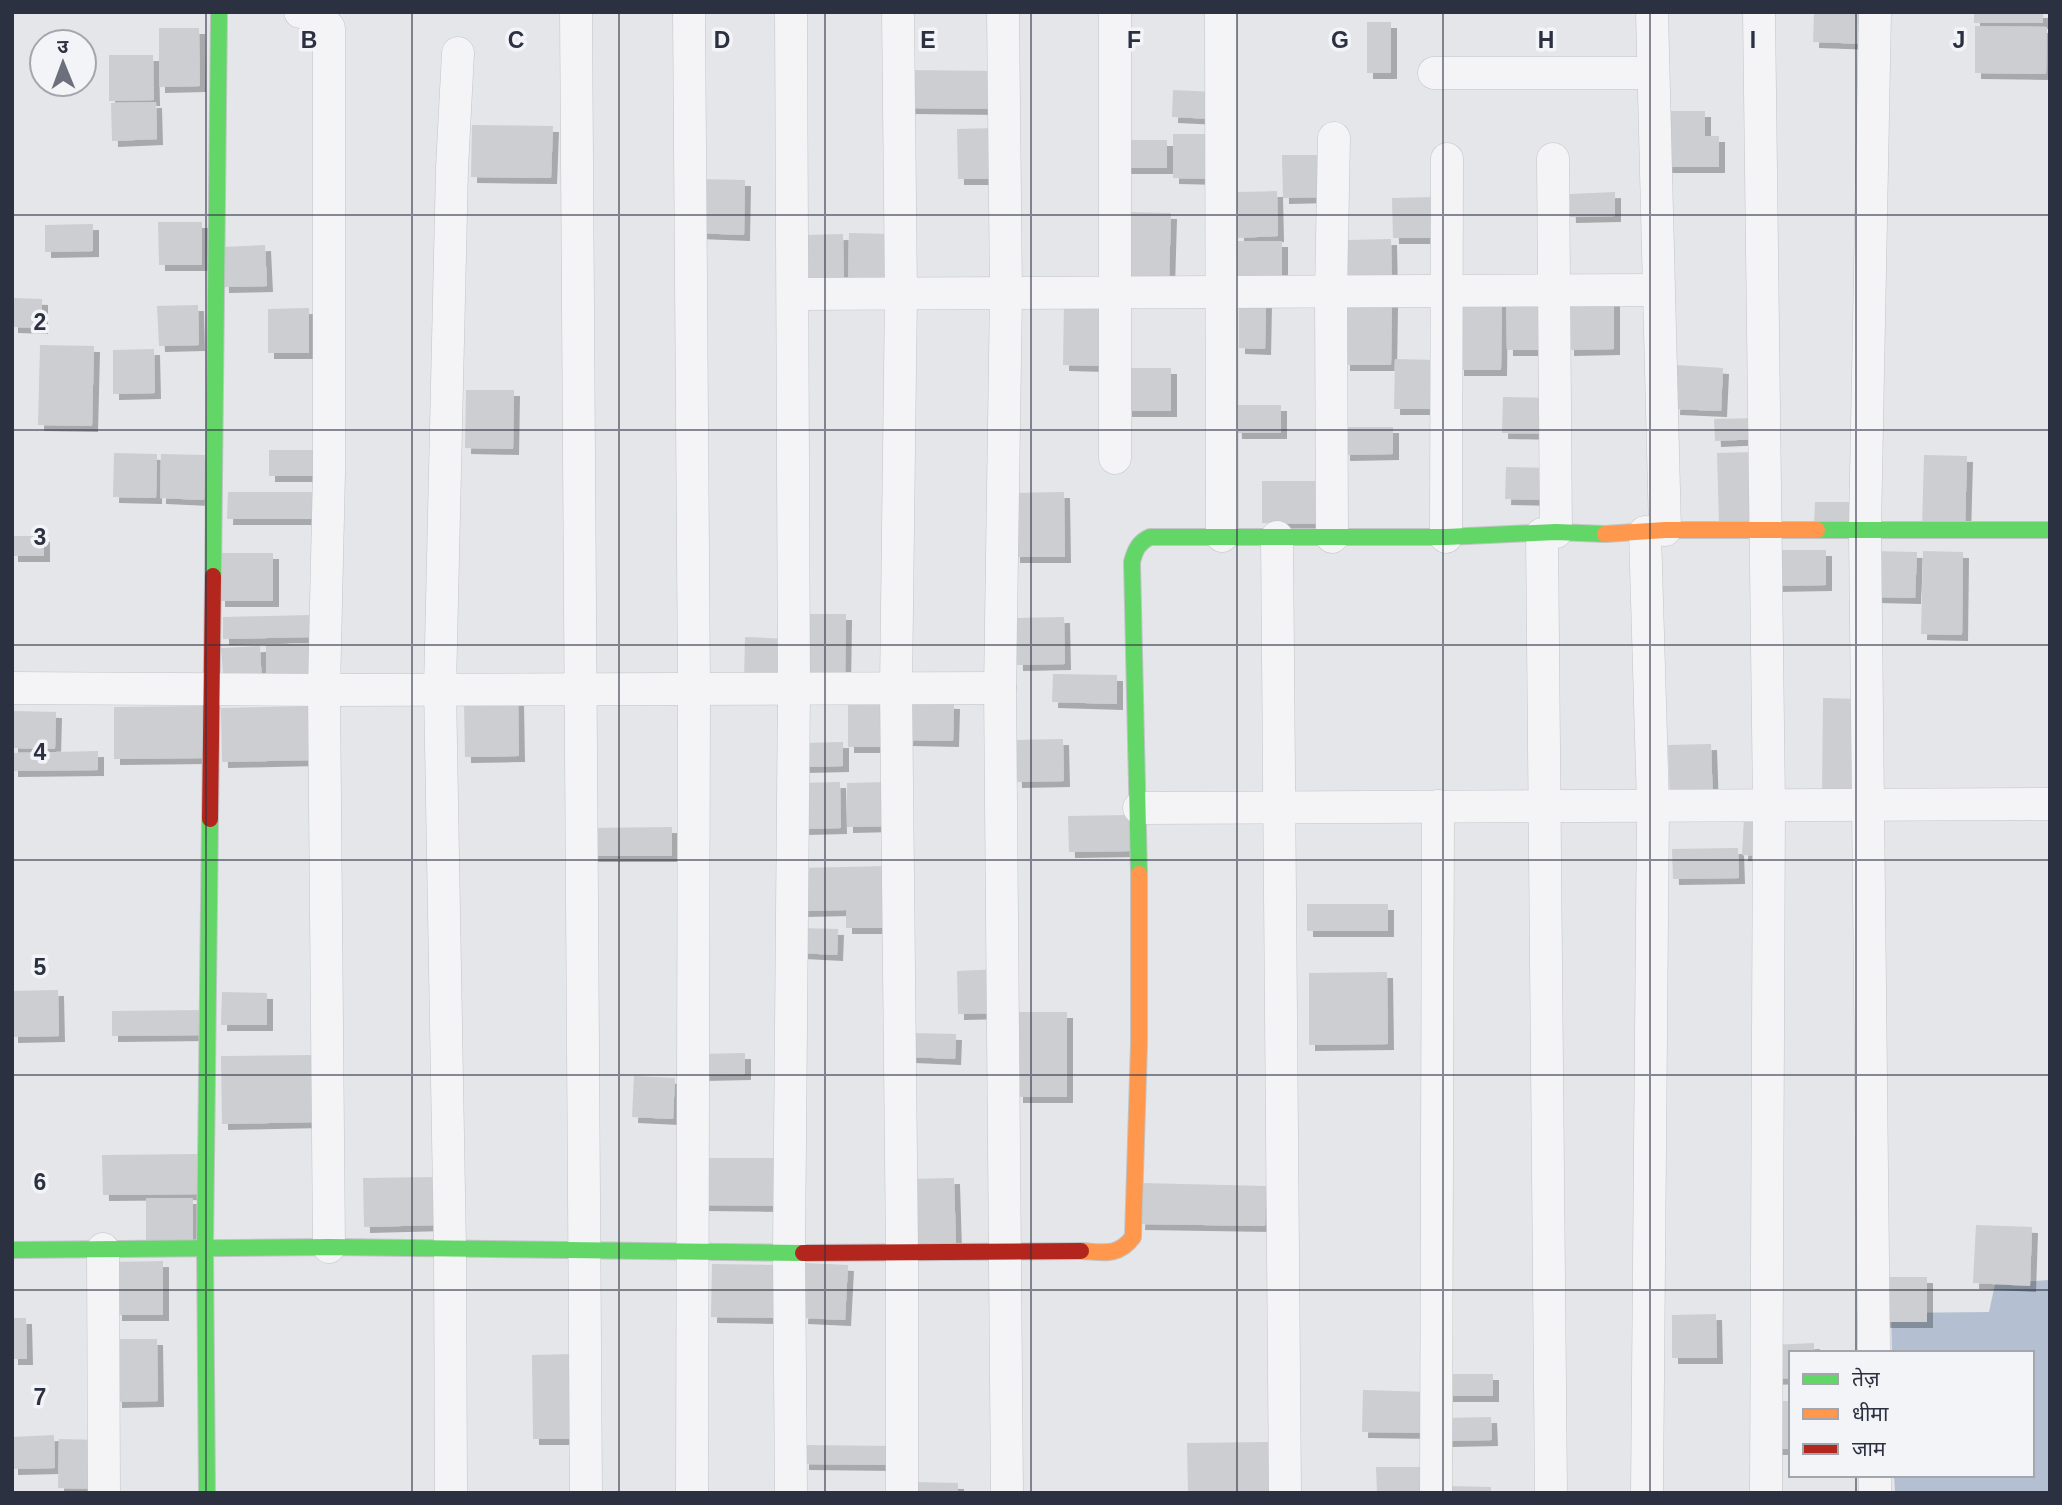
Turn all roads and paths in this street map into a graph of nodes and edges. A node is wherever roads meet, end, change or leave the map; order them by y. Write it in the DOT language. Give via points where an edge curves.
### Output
graph roads {
  1 [pos="219,12"];
  2 [pos="300,12"];
  3 [pos="576,12"];
  4 [pos="689,12"];
  5 [pos="791,12"];
  6 [pos="898,12"];
  7 [pos="1003,12"];
  8 [pos="1115,12"];
  9 [pos="1221,12"];
  10 [pos="1652,12"];
  11 [pos="1759,12"];
  12 [pos="1875,12"];
  13 [pos="458,53"];
  14 [pos="1434,73"];
  15 [pos="1653,73"];
  16 [pos="1334,138"];
  17 [pos="1447,159"];
  18 [pos="1553,159"];
  19 [pos="1555,290"];
  20 [pos="1657,290"];
  21 [pos="1331,291"];
  22 [pos="1448,291"];
  23 [pos="1116,292"];
  24 [pos="1221,292"];
  25 [pos="901,293"];
  26 [pos="1006,293"];
  27 [pos="793,294"];
  28 [pos="1115,458"];
  29 [pos="1766,530"];
  30 [pos="1865,530"];
  31 [pos="2050,530"];
  32 [pos="1655,531"];
  33 [pos="1549,533"];
  34 [pos="1222,536"];
  35 [pos="1277,537"];
  36 [pos="1332,537"];
  37 [pos="1446,537"];
  38 [pos="12,688"];
  39 [pos="212,688"];
  40 [pos="440,688"];
  41 [pos="582,688"];
  42 [pos="694,688"];
  43 [pos="794,688"];
  44 [pos="896,688"];
  45 [pos="1000,688"];
  46 [pos="324,690"];
  47 [pos="1870,804"];
  48 [pos="2050,804"];
  49 [pos="1544,805"];
  50 [pos="1653,805"];
  51 [pos="1769,805"];
  52 [pos="1279,806"];
  53 [pos="1437,806"];
  54 [pos="1139,808"];
  55 [pos="205,1247"];
  56 [pos="329,1247"];
  57 [pos="450,1248"];
  58 [pos="103,1249"];
  59 [pos="12,1250"];
  60 [pos="584,1250"];
  61 [pos="1005,1251"];
  62 [pos="789,1252"];
  63 [pos="694,1253"];
  64 [pos="902,1253"];
  65 [pos="1874,1351"];
  66 [pos="104,1493"];
  67 [pos="207,1493"];
  68 [pos="451,1493"];
  69 [pos="586,1493"];
  70 [pos="692,1493"];
  71 [pos="791,1493"];
  72 [pos="902,1493"];
  73 [pos="1007,1493"];
  74 [pos="1285,1493"];
  75 [pos="1436,1493"];
  76 [pos="1551,1493"];
  77 [pos="1647,1493"];
  78 [pos="1766,1493"];
  1 -- 39 [label="street"];
  2 -- 46 [label="street" via="323,19 329,28"];
  3 -- 41 [label="street"];
  4 -- 42 [label="street"];
  5 -- 27 [label="street"];
  6 -- 25 [label="street"];
  7 -- 26 [label="street"];
  8 -- 23 [label="street"];
  9 -- 24 [label="street"];
  10 -- 15 [label="street"];
  11 -- 29 [label="street"];
  12 -- 30 [label="street"];
  13 -- 40 [label="street"];
  14 -- 15 [label="street"];
  15 -- 20 [label="street"];
  16 -- 21 [label="street"];
  17 -- 22 [label="street"];
  18 -- 19 [label="street"];
  19 -- 20 [label="street"];
  19 -- 22 [label="street"];
  19 -- 33 [label="street"];
  20 -- 32 [label="street"];
  21 -- 22 [label="street"];
  21 -- 24 [label="street"];
  21 -- 36 [label="street"];
  22 -- 37 [label="street"];
  23 -- 24 [label="street"];
  23 -- 26 [label="street"];
  23 -- 28 [label="street"];
  24 -- 34 [label="street"];
  25 -- 26 [label="street"];
  25 -- 27 [label="street"];
  25 -- 44 [label="street"];
  26 -- 45 [label="street"];
  27 -- 43 [label="street"];
  29 -- 30 [label="street"];
  29 -- 32 [label="street"];
  29 -- 51 [label="street"];
  30 -- 31 [label="street"];
  30 -- 47 [label="street"];
  32 -- 33 [label="street"];
  32 -- 50 [label="street"];
  33 -- 37 [label="street"];
  33 -- 49 [label="street"];
  34 -- 35 [label="street"];
  34 -- 54 [label="street" via="1150,537 1136,549 1132,562"];
  35 -- 36 [label="street"];
  35 -- 52 [label="street"];
  36 -- 37 [label="street"];
  38 -- 39 [label="street"];
  39 -- 46 [label="street"];
  39 -- 55 [label="street"];
  40 -- 41 [label="street"];
  40 -- 46 [label="street"];
  40 -- 57 [label="street"];
  41 -- 42 [label="street"];
  41 -- 60 [label="street"];
  42 -- 43 [label="street"];
  42 -- 63 [label="street"];
  43 -- 44 [label="street"];
  43 -- 62 [label="street"];
  44 -- 45 [label="street"];
  44 -- 64 [label="street"];
  45 -- 61 [label="street"];
  46 -- 56 [label="street"];
  47 -- 48 [label="street"];
  47 -- 51 [label="street"];
  47 -- 65 [label="street"];
  49 -- 50 [label="street"];
  49 -- 53 [label="street"];
  49 -- 76 [label="street"];
  50 -- 51 [label="street"];
  50 -- 77 [label="street"];
  51 -- 78 [label="street"];
  52 -- 53 [label="street"];
  52 -- 54 [label="street"];
  52 -- 74 [label="street"];
  53 -- 75 [label="street"];
  54 -- 61 [label="street" via="1133,1237 1116,1252"];
  55 -- 56 [label="street"];
  55 -- 58 [label="street"];
  55 -- 67 [label="street"];
  56 -- 57 [label="street"];
  57 -- 60 [label="street"];
  57 -- 68 [label="street"];
  58 -- 59 [label="street"];
  58 -- 66 [label="street"];
  60 -- 63 [label="street"];
  60 -- 69 [label="street"];
  61 -- 64 [label="street"];
  61 -- 73 [label="street"];
  62 -- 63 [label="street"];
  62 -- 64 [label="street"];
  62 -- 71 [label="street"];
  63 -- 70 [label="street"];
  64 -- 72 [label="street"];
}
